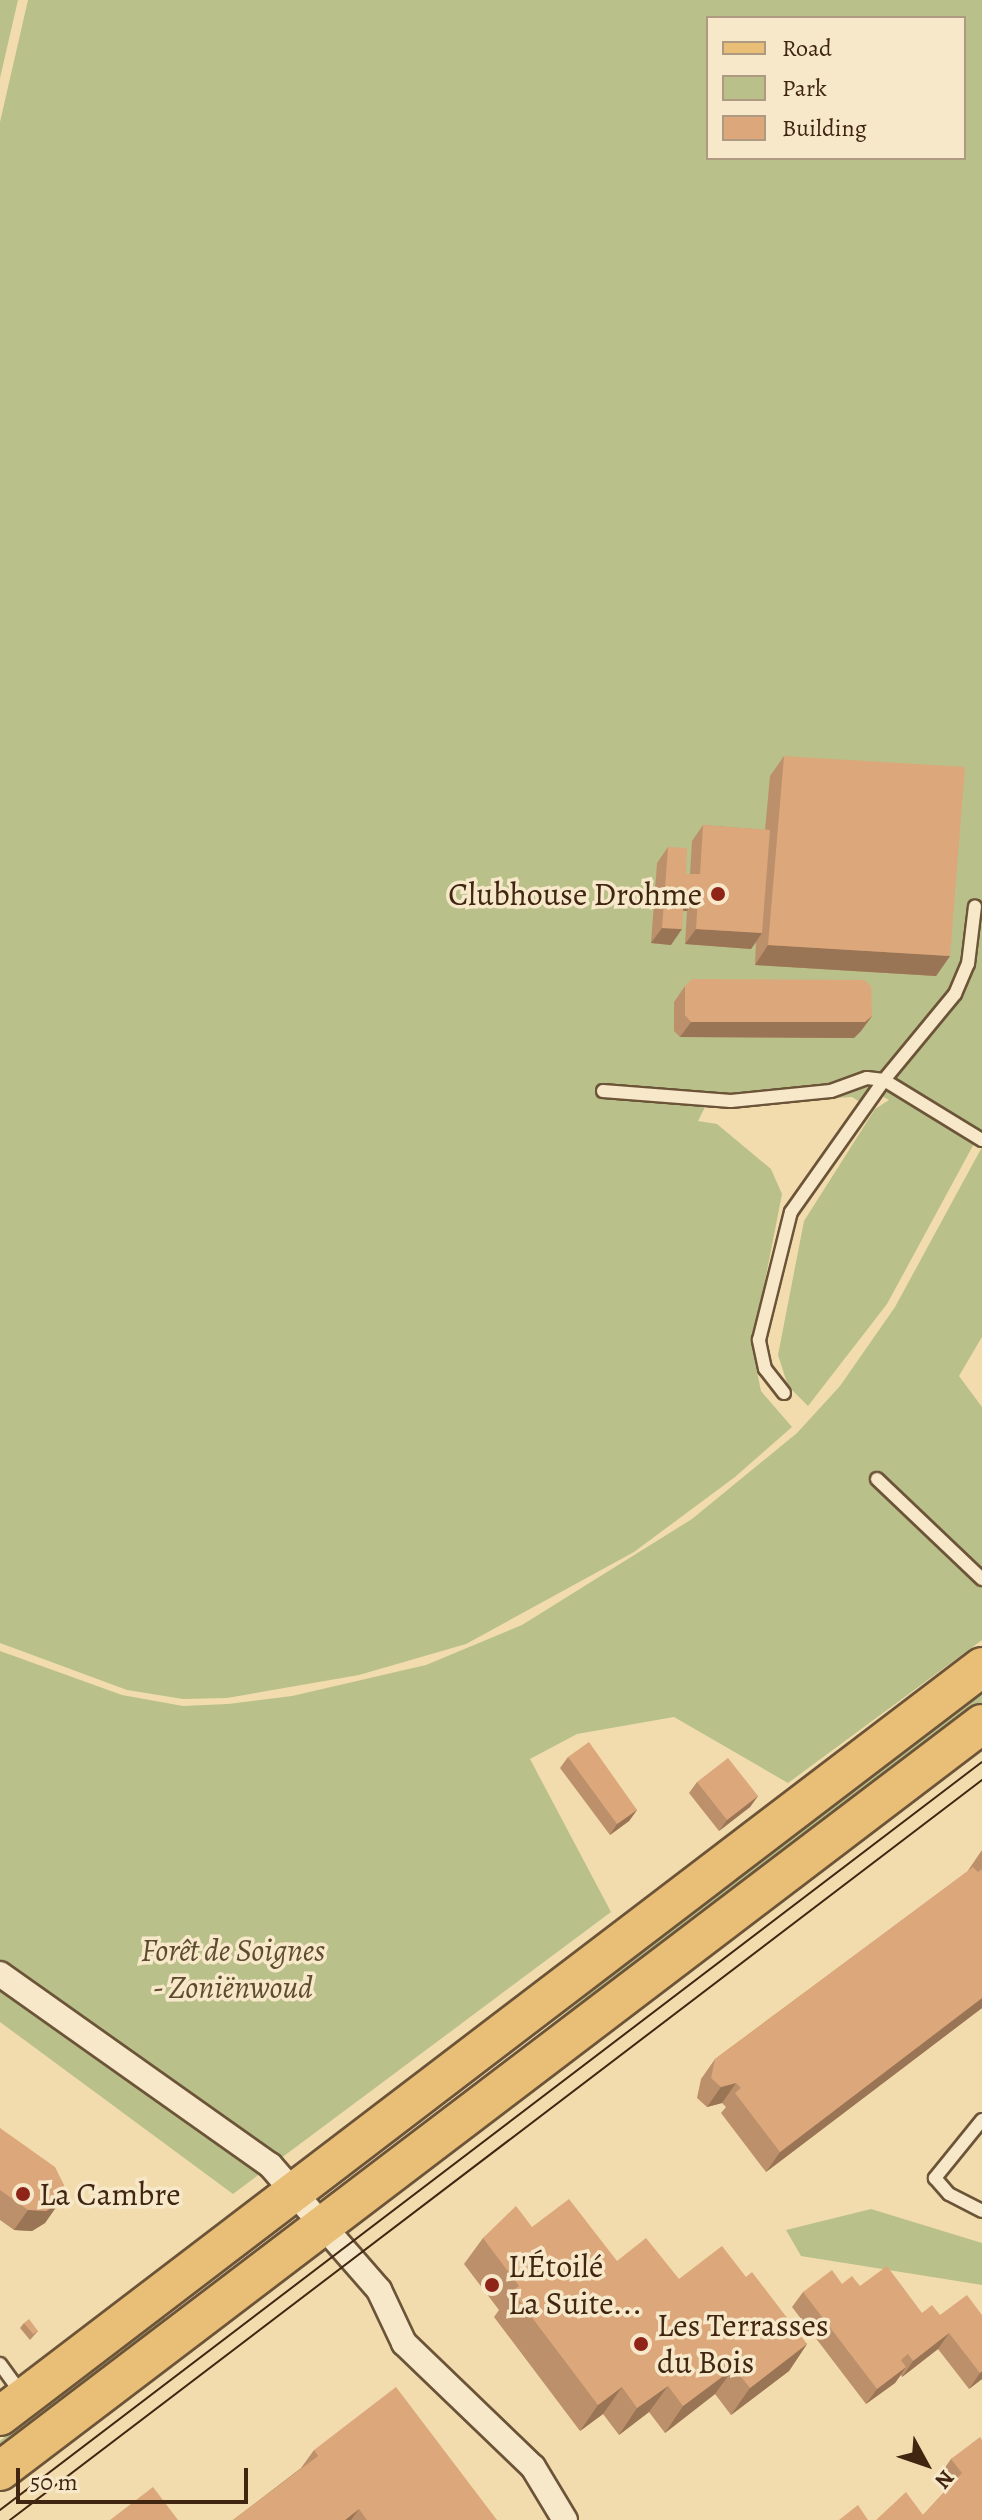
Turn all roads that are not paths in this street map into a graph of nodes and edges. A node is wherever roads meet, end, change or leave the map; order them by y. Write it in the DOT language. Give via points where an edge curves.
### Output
graph roads {
  1 [pos="975,906"];
  2 [pos="884,1080"];
  3 [pos="603,1091"];
  4 [pos="982,1140"];
  5 [pos="784,1393"];
  6 [pos="877,1479"];
  7 [pos="982,1579"];
  8 [pos="982,1667"];
  9 [pos="982,1724"];
  10 [pos="0,1974"];
  11 [pos="982,2120"];
  12 [pos="295,2194"];
  13 [pos="982,2211"];
  14 [pos="323,2225"];
  15 [pos="0,2364"];
  16 [pos="12,2407"];
  17 [pos="0,2471"];
  18 [pos="565,2520"];
  1 -- 2 [label="lane" via="968,964 955,994"];
  2 -- 3 [label="lane" via="867,1078 831,1091 731,1101"];
  2 -- 4 [label="lane"];
  2 -- 5 [label="lane" via="791,1212 759,1340 765,1369"];
  6 -- 7 [label="lane"];
  8 -- 12 [label="main road"];
  9 -- 14 [label="main road"];
  10 -- 12 [label="street" via="270,2165"];
  11 -- 13 [label="lane" via="935,2178 949,2194"];
  12 -- 14 [label="street"];
  12 -- 16 [label="main road"];
  14 -- 17 [label="main road"];
  14 -- 18 [label="street" via="379,2290 404,2343 533,2467"];
  15 -- 16 [label="lane"];
}
